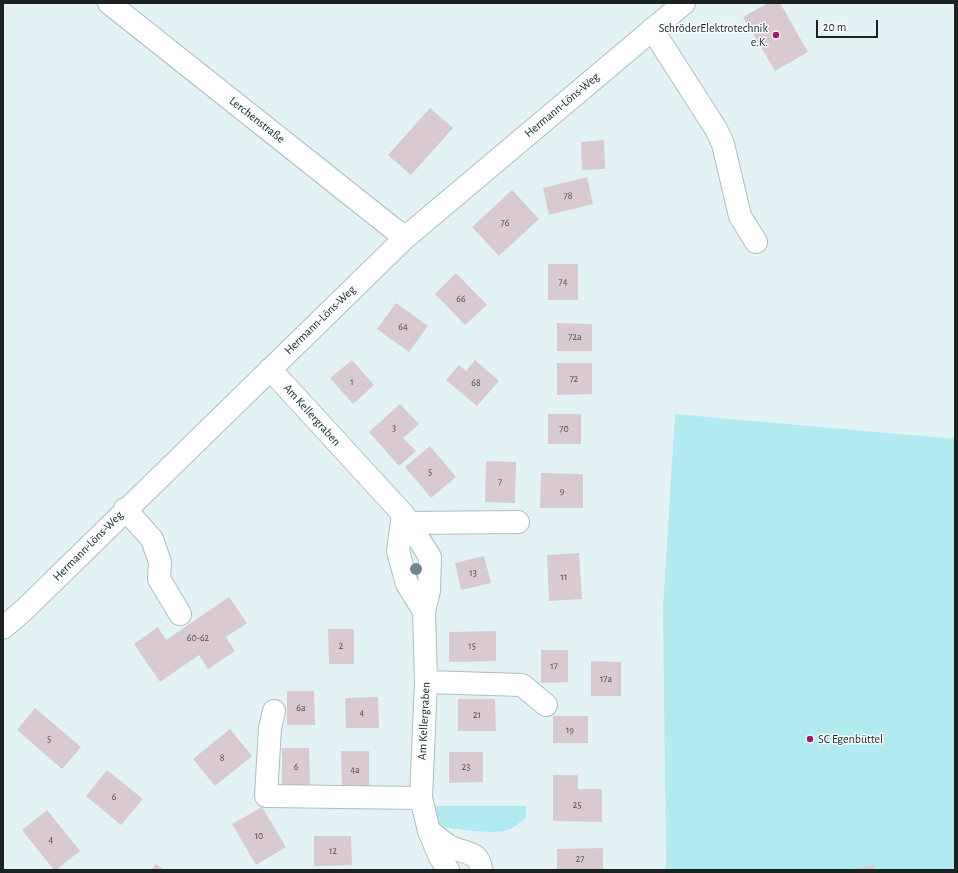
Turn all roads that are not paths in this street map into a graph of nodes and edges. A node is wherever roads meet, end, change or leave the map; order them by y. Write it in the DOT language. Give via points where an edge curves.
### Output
graph roads {
  1 [pos="109,3"];
  2 [pos="684,3"];
  3 [pos="652,29"];
  4 [pos="406,237"];
  5 [pos="756,242"];
  6 [pos="270,369"];
  7 [pos="125,509"];
  8 [pos="406,518"];
  9 [pos="518,522"];
  10 [pos="424,611"];
  11 [pos="180,614"];
  12 [pos="3,628"];
  13 [pos="426,682"];
  14 [pos="546,705"];
  15 [pos="274,711"];
  16 [pos="421,798"];
  17 [pos="429,831"];
  18 [pos="448,870"];
  19 [pos="481,870"];
  1 -- 4 [label="street, Lerchenstraße"];
  2 -- 3 [label="street, Hermann-Löns-Weg"];
  3 -- 4 [label="street, Hermann-Löns-Weg"];
  3 -- 5 [label="street" via="716,129 723,144 740,216"];
  4 -- 6 [label="street, Hermann-Löns-Weg"];
  6 -- 7 [label="street, Hermann-Löns-Weg"];
  6 -- 8 [label="street, Am Kellergraben"];
  7 -- 11 [label="street" via="152,539 160,562 159,579"];
  7 -- 12 [label="street, Hermann-Löns-Weg"];
  8 -- 9 [label="street"];
  8 -- 10 [label="street" via="398,551 407,584"];
  8 -- 10 [label="street, Am Kellergraben" via="430,557"];
  10 -- 13 [label="street, Am Kellergraben"];
  13 -- 14 [label="street" via="522,685"];
  13 -- 16 [label="street, Am Kellergraben"];
  15 -- 16 [label="street" via="270,728 266,796"];
  16 -- 17 [label="street, Am Kellergraben"];
  17 -- 18 [label="street, Am Kellergraben"];
  17 -- 19 [label="street" via="450,847 472,853 479,859"];
}
